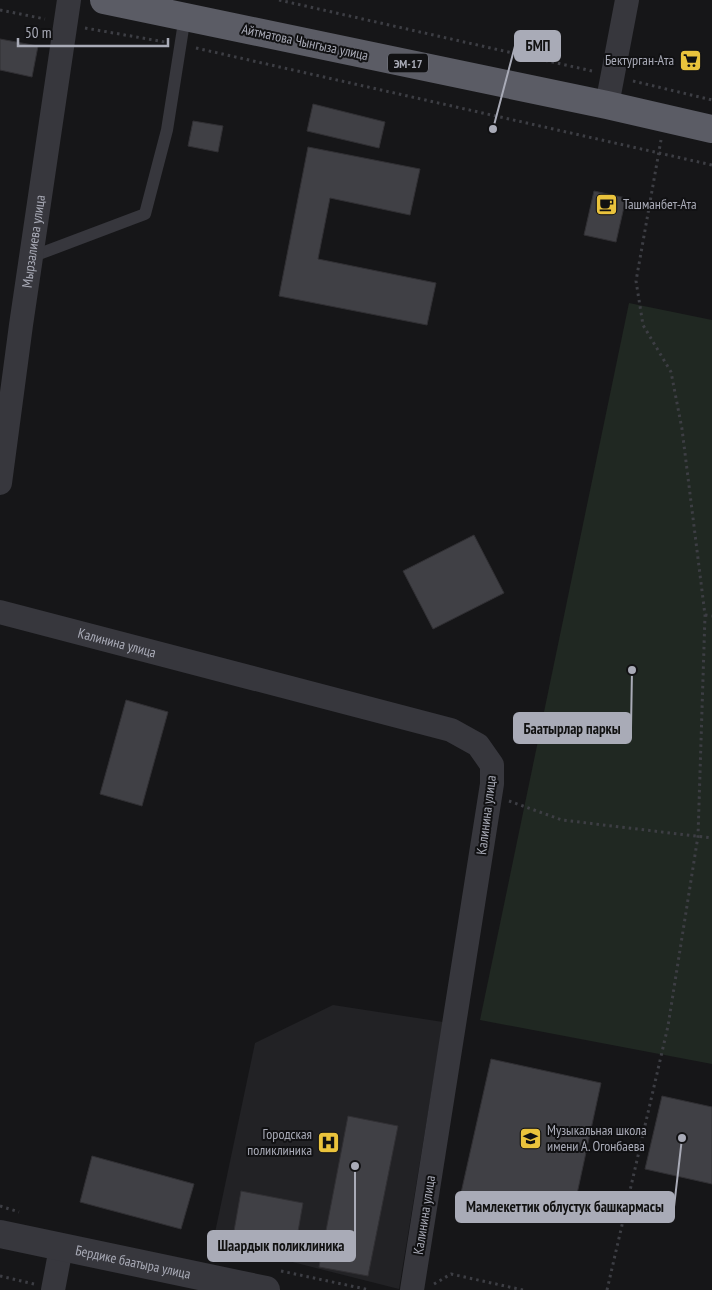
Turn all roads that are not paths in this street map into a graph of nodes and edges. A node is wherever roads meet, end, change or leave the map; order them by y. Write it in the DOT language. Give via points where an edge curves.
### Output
graph roads {
  1 [pos="70,0"];
  2 [pos="627,0"];
  3 [pos="119,1"];
  4 [pos="185,16"];
  5 [pos="607,105"];
  6 [pos="712,129"];
  7 [pos="31,257"];
  8 [pos="10,323"];
  9 [pos="0,483"];
  10 [pos="0,612"];
  11 [pos="0,1234"];
  12 [pos="61,1248"];
  13 [pos="423,1287"];
  14 [pos="54,1289"];
  15 [pos="266,1290"];
  1 -- 7 [label="street, Мырзалиева улица"];
  2 -- 5 [label="street"];
  3 -- 4 [label="highway, Айтматова Чынгыза улица / ЭМ-17"];
  4 -- 5 [label="highway, Айтматова Чынгыза улица / ЭМ-17"];
  4 -- 7 [label="lane" via="167,130 144,214"];
  5 -- 6 [label="highway, Айтматова Чынгыза улица / ЭМ-17"];
  7 -- 8 [label="street, Мырзалиева улица"];
  8 -- 9 [label="street, Мырзалиева улица"];
  10 -- 13 [label="street, Калинина улица" via="451,730 478,745 492,765"];
  11 -- 12 [label="street, Бердике баатыра улица"];
  12 -- 14 [label="street"];
  12 -- 15 [label="street, Бердике баатыра улица"];
}
